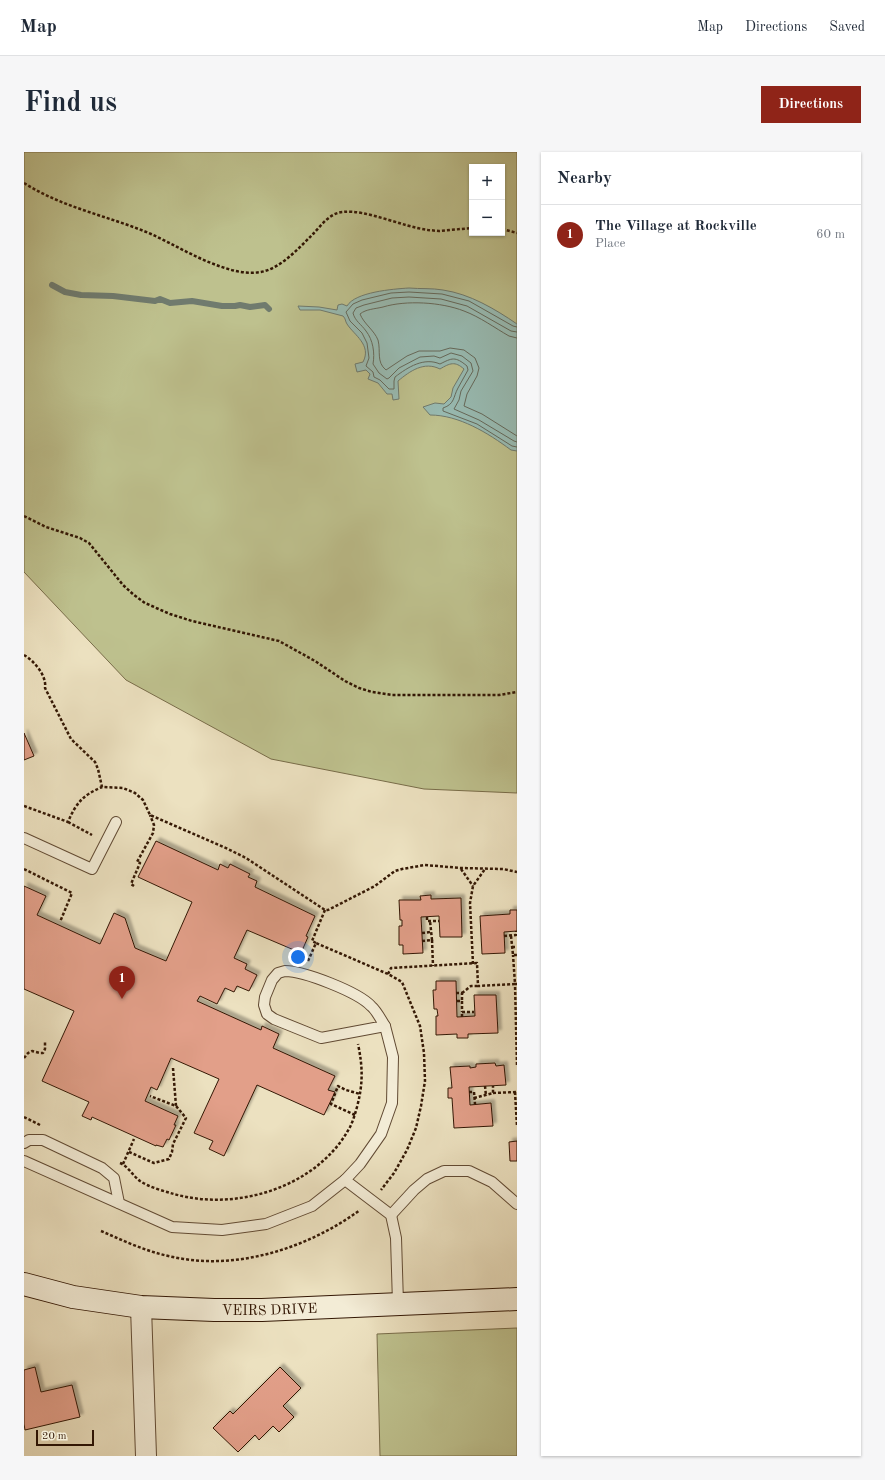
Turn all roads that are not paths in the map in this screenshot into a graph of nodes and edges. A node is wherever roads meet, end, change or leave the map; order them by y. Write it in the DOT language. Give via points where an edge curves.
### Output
graph roads {
  1 [pos="116,822"];
  2 [pos="24,838"];
  3 [pos="385,1026"];
  4 [pos="24,1143"];
  5 [pos="24,1161"];
  6 [pos="345,1180"];
  7 [pos="119,1203"];
  8 [pos="517,1204"];
  9 [pos="392,1215"];
  10 [pos="24,1284"];
  11 [pos="517,1298"];
  12 [pos="398,1304"];
  13 [pos="141,1307"];
  14 [pos="146,1456"];
  1 -- 2 [label="lane" via="92,870"];
  3 -- 3 [label="lane" via="372,1006 360,996 303,973 278,973 265,997 267,1014 321,1038"];
  3 -- 6 [label="lane" via="393,1057 392,1103 382,1134"];
  4 -- 7 [label="lane" via="29,1140 43,1140 102,1168 114,1178"];
  5 -- 7 [label="lane"];
  6 -- 7 [label="lane" via="312,1206 266,1224 222,1230 172,1227"];
  6 -- 9 [label="lane"];
  8 -- 9 [label="lane" via="492,1182 469,1171 444,1171 427,1179 414,1190"];
  9 -- 12 [label="lane" via="396,1238"];
  10 -- 13 [label="street, VEIRS DRIVE" via="73,1297"];
  11 -- 12 [label="street, VEIRS DRIVE"];
  12 -- 13 [label="street, VEIRS DRIVE" via="262,1310"];
  13 -- 14 [label="street"];
}
